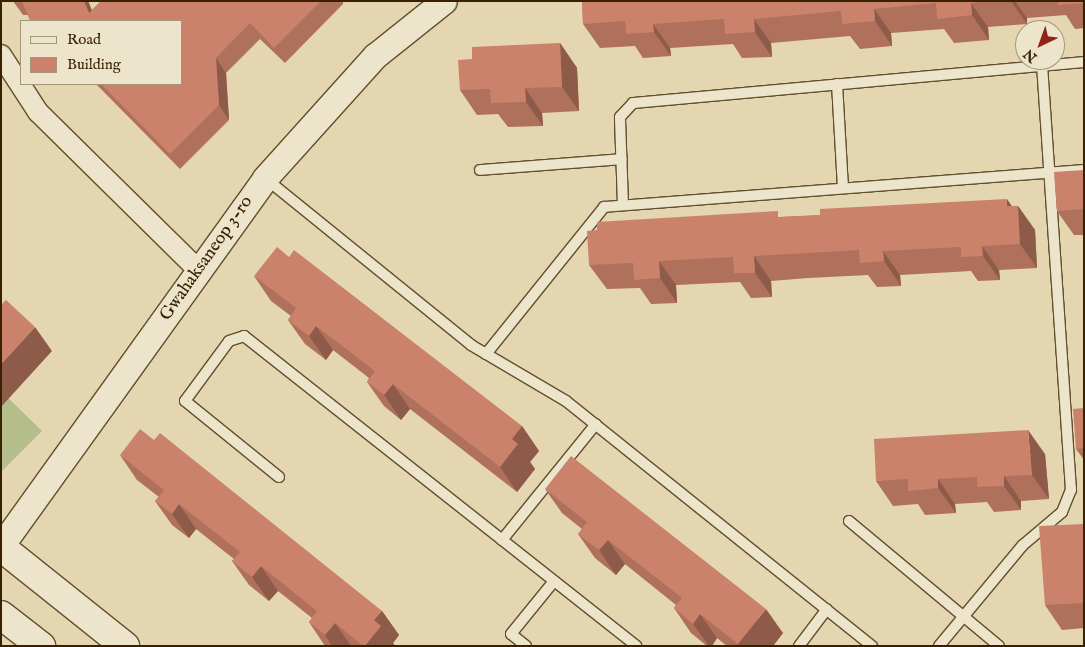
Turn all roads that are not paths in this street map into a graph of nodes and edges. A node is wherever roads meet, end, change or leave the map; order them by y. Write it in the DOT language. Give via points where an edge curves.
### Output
graph roads {
  1 [pos="444,1"];
  2 [pos="1,54"];
  3 [pos="1084,62"];
  4 [pos="1065,64"];
  5 [pos="1015,68"];
  6 [pos="1042,70"];
  7 [pos="20,84"];
  8 [pos="837,84"];
  9 [pos="21,85"];
  10 [pos="622,159"];
  11 [pos="480,170"];
  12 [pos="1084,170"];
  13 [pos="1049,173"];
  14 [pos="265,178"];
  15 [pos="843,188"];
  16 [pos="623,205"];
  17 [pos="199,271"];
  18 [pos="486,354"];
  19 [pos="596,424"];
  20 [pos="279,477"];
  21 [pos="848,521"];
  22 [pos="502,540"];
  23 [pos="1,546"];
  24 [pos="554,581"];
  25 [pos="827,609"];
  26 [pos="1,615"];
  27 [pos="963,616"];
  28 [pos="41,646"];
  29 [pos="125,646"];
  30 [pos="526,646"];
  31 [pos="636,646"];
  32 [pos="799,646"];
  33 [pos="872,646"];
  34 [pos="939,646"];
  35 [pos="999,646"];
  1 -- 14 [label="street, Gwahaksaneop 3-ro" via="375,56"];
  2 -- 7 [label="street"];
  3 -- 4 [label="lane"];
  5 -- 8 [label="lane"];
  6 -- 13 [label="lane"];
  8 -- 10 [label="lane" via="633,103 620,117"];
  8 -- 15 [label="lane"];
  9 -- 17 [label="street" via="38,112"];
  10 -- 11 [label="lane"];
  10 -- 16 [label="lane"];
  12 -- 13 [label="lane"];
  13 -- 15 [label="lane"];
  13 -- 27 [label="lane" via="1071,490 1062,512 1023,545"];
  14 -- 17 [label="street, Gwahaksaneop 3-ro"];
  14 -- 18 [label="lane"];
  15 -- 16 [label="lane"];
  16 -- 18 [label="lane" via="604,207"];
  17 -- 23 [label="street, Gwahaksaneop 3-ro"];
  18 -- 19 [label="lane"];
  19 -- 22 [label="lane"];
  19 -- 25 [label="lane"];
  20 -- 22 [label="lane" via="185,401 229,342 244,336"];
  21 -- 27 [label="lane"];
  22 -- 24 [label="lane"];
  23 -- 29 [label="main road"];
  24 -- 30 [label="lane" via="511,634"];
  24 -- 31 [label="lane"];
  25 -- 32 [label="lane"];
  25 -- 33 [label="lane"];
  26 -- 28 [label="main road"];
  27 -- 34 [label="lane"];
  27 -- 35 [label="lane"];
}
